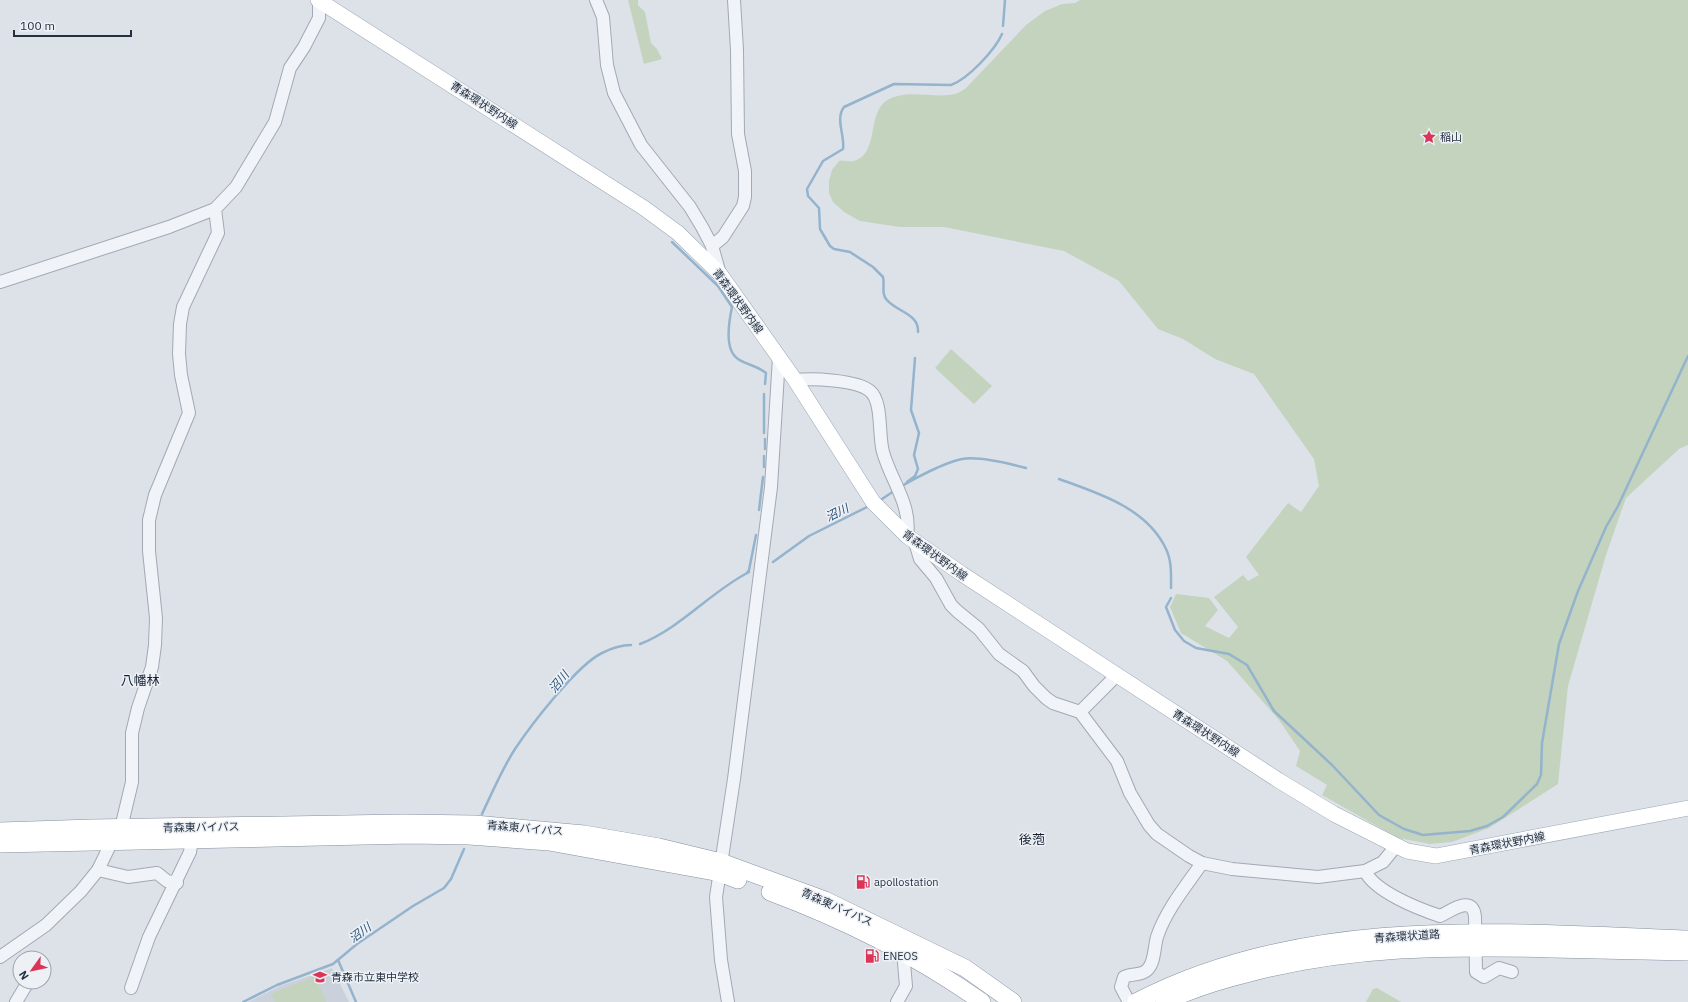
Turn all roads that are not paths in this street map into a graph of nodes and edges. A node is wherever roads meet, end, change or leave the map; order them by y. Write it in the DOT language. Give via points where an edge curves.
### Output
graph roads {
  1 [pos="319,0"];
  2 [pos="596,0"];
  3 [pos="734,0"];
  4 [pos="214,209"];
  5 [pos="712,246"];
  6 [pos="720,274"];
  7 [pos="0,282"];
  8 [pos="779,357"];
  9 [pos="795,380"];
  10 [pos="911,539"];
  11 [pos="1117,675"];
  12 [pos="1080,712"];
  13 [pos="1688,808"];
  14 [pos="0,831"];
  15 [pos="117,835"];
  16 [pos="192,840"];
  17 [pos="0,844"];
  18 [pos="1396,846"];
  19 [pos="1202,863"];
  20 [pos="720,867"];
  21 [pos="98,870"];
  22 [pos="1365,871"];
  23 [pos="177,883"];
  24 [pos="1688,939"];
  25 [pos="1475,940"];
  26 [pos="903,951"];
  27 [pos="1688,952"];
  28 [pos="0,956"];
  29 [pos="1512,972"];
  30 [pos="130,988"];
  31 [pos="23,990"];
  32 [pos="16,1002"];
  33 [pos="728,1002"];
  34 [pos="897,1002"];
  35 [pos="982,1002"];
  36 [pos="1013,1002"];
  37 [pos="1129,1002"];
  38 [pos="1136,1002"];
  39 [pos="1164,1002"];
  1 -- 4 [label="street" via="319,18 290,68 275,122 236,187"];
  1 -- 6 [label="main road, 青森環状野内線" via="644,208 678,233"];
  2 -- 5 [label="street" via="603,17 607,65 614,93 641,145 690,207"];
  3 -- 5 [label="street" via="738,134 745,171 745,197 743,206 723,237"];
  4 -- 7 [label="street"];
  4 -- 15 [label="street" via="218,233 183,307 180,324 181,375 189,413 155,495 149,520 148,551 156,618 155,645 152,668 132,733 132,782"];
  5 -- 6 [label="street"];
  6 -- 8 [label="main road, 青森環状野内線"];
  8 -- 9 [label="main road, 青森環状野内線"];
  8 -- 20 [label="street" via="771,486 734,779"];
  9 -- 10 [label="main road, 青森環状野内線" via="873,502"];
  9 -- 10 [label="street" via="836,380 868,389 874,395 878,404 883,452 907,514"];
  10 -- 11 [label="main road, 青森環状野内線"];
  10 -- 12 [label="street" via="920,559 936,578 956,611 979,629 999,654 1023,671 1046,698"];
  11 -- 12 [label="street"];
  11 -- 18 [label="main road, 青森環状野内線" via="1291,788"];
  12 -- 19 [label="street" via="1117,761 1130,793 1149,825 1163,838"];
  13 -- 18 [label="main road, 青森環状野内線" via="1450,855 1421,855"];
  14 -- 15 [label="highway, 青森東バイパス"];
  15 -- 16 [label="highway, 青森東バイパス"];
  15 -- 17 [label="highway, 青森東バイパス"];
  15 -- 20 [label="highway, 青森東バイパス" via="403,823 475,824 584,834 658,847"];
  15 -- 21 [label="street"];
  16 -- 20 [label="highway, 青森東バイパス" via="469,836 549,842"];
  16 -- 23 [label="street" via="190,852"];
  18 -- 22 [label="street" via="1383,862"];
  19 -- 22 [label="street" via="1232,869 1318,877"];
  19 -- 37 [label="street" via="1162,926 1150,966 1140,974 1124,977 1121,987"];
  20 -- 26 [label="highway, 青森東バイパス"];
  20 -- 33 [label="street" via="716,896 721,960"];
  20 -- 36 [label="highway, 青森東バイパス" via="825,900 965,968"];
  21 -- 23 [label="street" via="128,877 157,873 167,881"];
  21 -- 28 [label="street" via="81,891 46,925"];
  22 -- 25 [label="street" via="1368,878 1398,899 1440,916 1464,905 1471,906 1474,910"];
  23 -- 30 [label="street" via="150,937"];
  24 -- 25 [label="highway, 青森環状道路"];
  25 -- 27 [label="highway, 青森環状道路"];
  25 -- 29 [label="street" via="1475,970 1479,975 1486,976 1499,968"];
  25 -- 38 [label="highway, 青森環状道路" via="1415,934 1285,950 1206,972"];
  25 -- 39 [label="highway, 青森環状道路" via="1294,962 1217,981"];
  26 -- 34 [label="street" via="906,986"];
  26 -- 35 [label="highway, 青森東バイパス"];
  31 -- 32 [label="street"];
}
